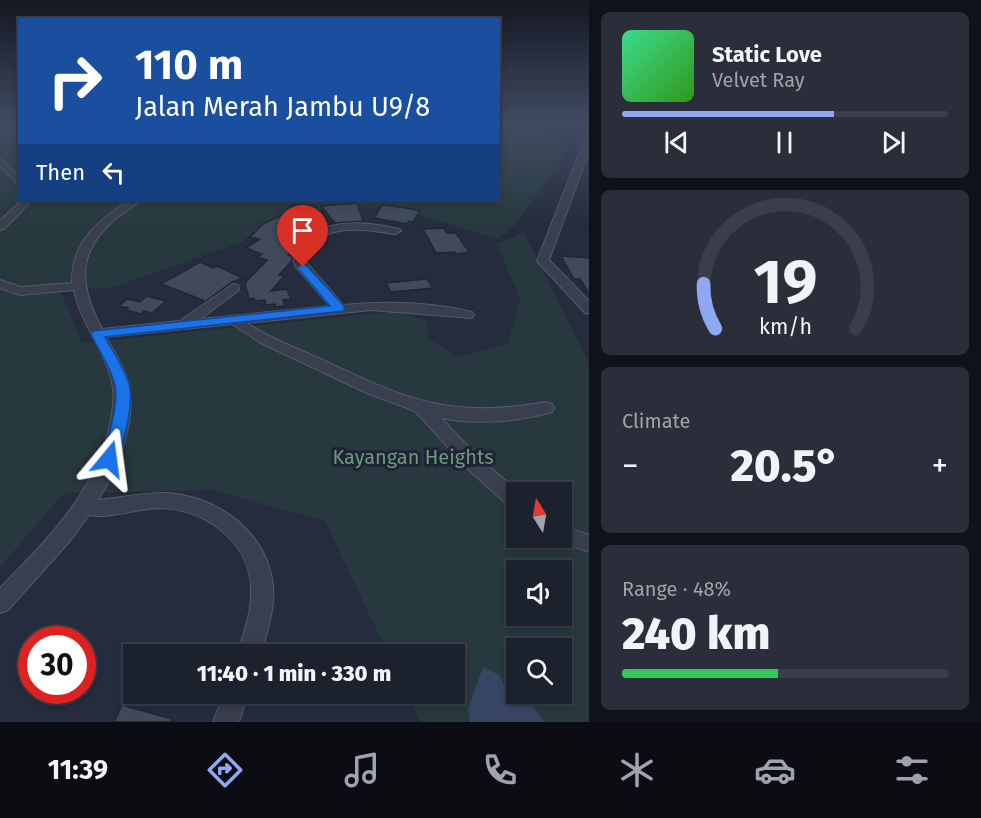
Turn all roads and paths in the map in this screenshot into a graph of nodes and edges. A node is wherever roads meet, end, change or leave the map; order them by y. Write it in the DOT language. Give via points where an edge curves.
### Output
graph roads {
  1 [pos="582,158"];
  2 [pos="0,161"];
  3 [pos="18,181"];
  4 [pos="26,201"];
  5 [pos="133,201"];
  6 [pos="0,226"];
  7 [pos="395,231"];
  8 [pos="0,284"];
  9 [pos="79,286"];
  10 [pos="234,288"];
  11 [pos="339,309"];
  12 [pos="589,309"];
  13 [pos="467,315"];
  14 [pos="234,320"];
  15 [pos="183,325"];
  16 [pos="97,334"];
  17 [pos="420,406"];
  18 [pos="546,408"];
  19 [pos="506,492"];
  20 [pos="85,506"];
  21 [pos="572,538"];
  22 [pos="589,544"];
  23 [pos="0,603"];
  24 [pos="251,644"];
  25 [pos="232,704"];
  26 [pos="226,722"];
  1 -- 12 [label="street" via="543,261"];
  2 -- 3 [label="street"];
  4 -- 6 [label="street"];
  5 -- 9 [label="street" via="98,227 80,255 76,269"];
  7 -- 11 [label="street" via="341,227 318,234 303,247 299,261"];
  8 -- 9 [label="street" via="20,291"];
  9 -- 16 [label="street" via="87,316"];
  10 -- 15 [label="street"];
  11 -- 13 [label="street" via="395,306"];
  11 -- 14 [label="street"];
  14 -- 15 [label="street"];
  14 -- 17 [label="street" via="374,389"];
  15 -- 16 [label="street"];
  16 -- 20 [label="street" via="122,385 122,402 115,443 96,490"];
  17 -- 18 [label="street" via="445,413 472,414 514,414"];
  17 -- 19 [label="street"];
  20 -- 23 [label="street" via="70,528"];
  20 -- 24 [label="street" via="179,502 206,510 237,530 258,563 262,587"];
  21 -- 22 [label="street"];
  25 -- 26 [label="street"];
}
